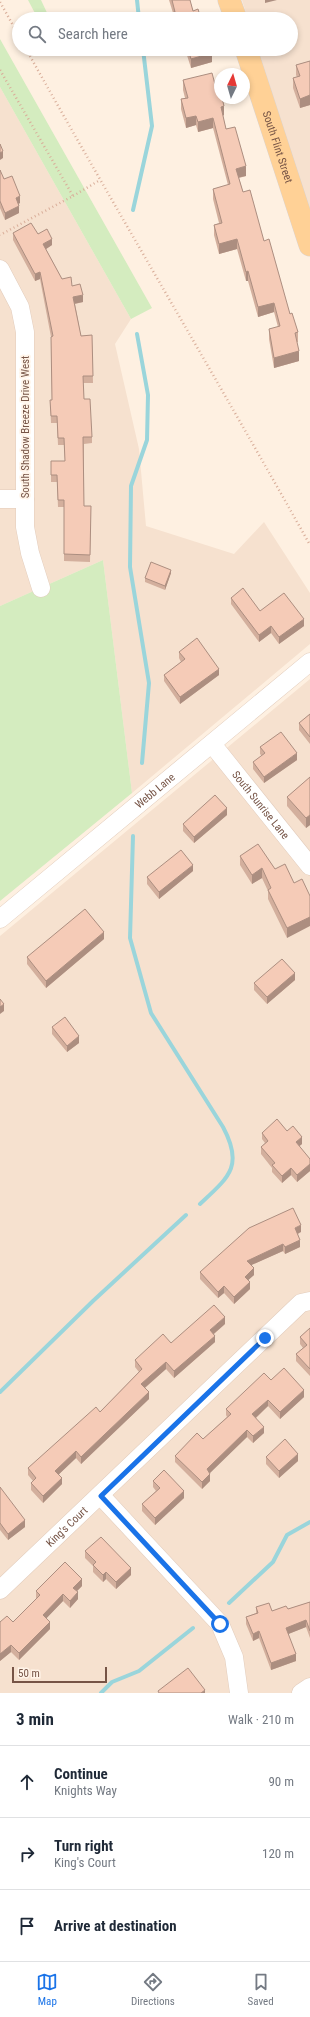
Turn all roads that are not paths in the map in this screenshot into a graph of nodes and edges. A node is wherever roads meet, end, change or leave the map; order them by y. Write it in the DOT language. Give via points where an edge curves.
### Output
graph roads {
  1 [pos="230,0"];
  2 [pos="234,12"];
  3 [pos="248,56"];
  4 [pos="310,245"];
  5 [pos="0,269"];
  6 [pos="0,499"];
  7 [pos="25,499"];
  8 [pos="41,588"];
  9 [pos="310,662"];
  10 [pos="212,744"];
  11 [pos="310,866"];
  12 [pos="0,919"];
  13 [pos="310,1301"];
  14 [pos="101,1496"];
  15 [pos="3,1580"];
  16 [pos="310,1687"];
  17 [pos="239,1693"];
  18 [pos="301,1693"];
  1 -- 2 [label="main road"];
  3 -- 4 [label="main road, South Flint Street"];
  5 -- 7 [label="street, South Shadow Breeze Drive West" via="20,307 25,332"];
  6 -- 7 [label="street"];
  7 -- 8 [label="street, South Shadow Breeze Drive West" via="25,527"];
  9 -- 10 [label="street, Webb Lane"];
  10 -- 11 [label="street, South Sunrise Lane"];
  10 -- 12 [label="street, Webb Lane"];
  13 -- 14 [label="street, King's Court" via="301,1303"];
  14 -- 15 [label="street, King's Court"];
  14 -- 17 [label="street" via="220,1624 234,1656"];
  16 -- 18 [label="street"];
}
